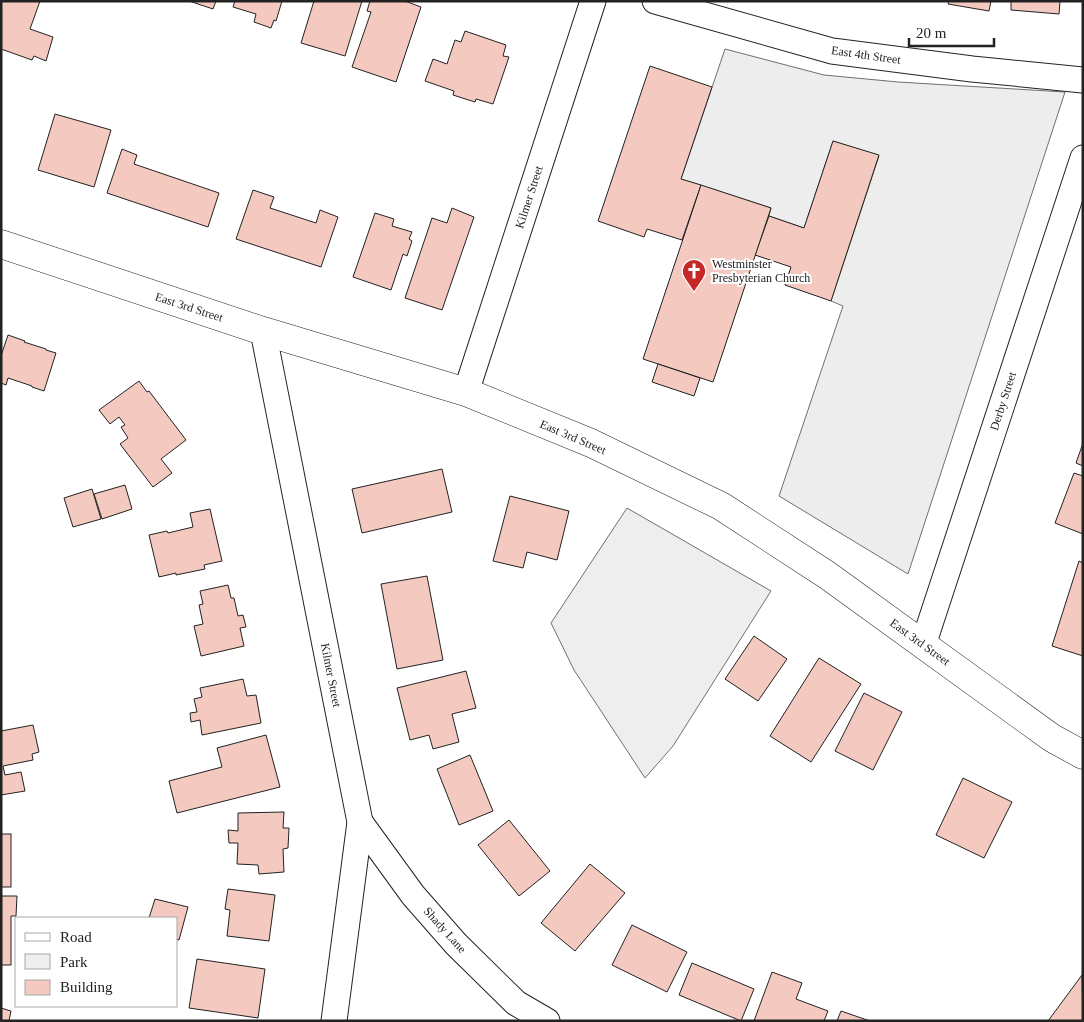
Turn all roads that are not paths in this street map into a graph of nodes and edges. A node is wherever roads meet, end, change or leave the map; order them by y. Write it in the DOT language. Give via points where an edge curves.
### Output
graph roads {
  1 [pos="593,1"];
  2 [pos="655,1"];
  3 [pos="1083,80"];
  4 [pos="1083,158"];
  5 [pos="1,244"];
  6 [pos="263,331"];
  7 [pos="466,392"];
  8 [pos="923,645"];
  9 [pos="1083,755"];
  10 [pos="360,822"];
  11 [pos="334,1021"];
  12 [pos="547,1021"];
  1 -- 7 [label="street, Kilmer Street"];
  2 -- 3 [label="street, East 4th Street" via="832,51"];
  4 -- 8 [label="street, Derby Street"];
  5 -- 6 [label="street, East 3rd Street"];
  6 -- 7 [label="street, East 3rd Street"];
  6 -- 10 [label="street, Kilmer Street"];
  7 -- 8 [label="street, East 3rd Street" via="591,443 721,506 827,574"];
  8 -- 9 [label="street, East 3rd Street" via="1052,738"];
  10 -- 11 [label="street, Kilmer Street"];
  10 -- 12 [label="street, Shady Lane" via="413,895 456,944 516,1003"];
}
